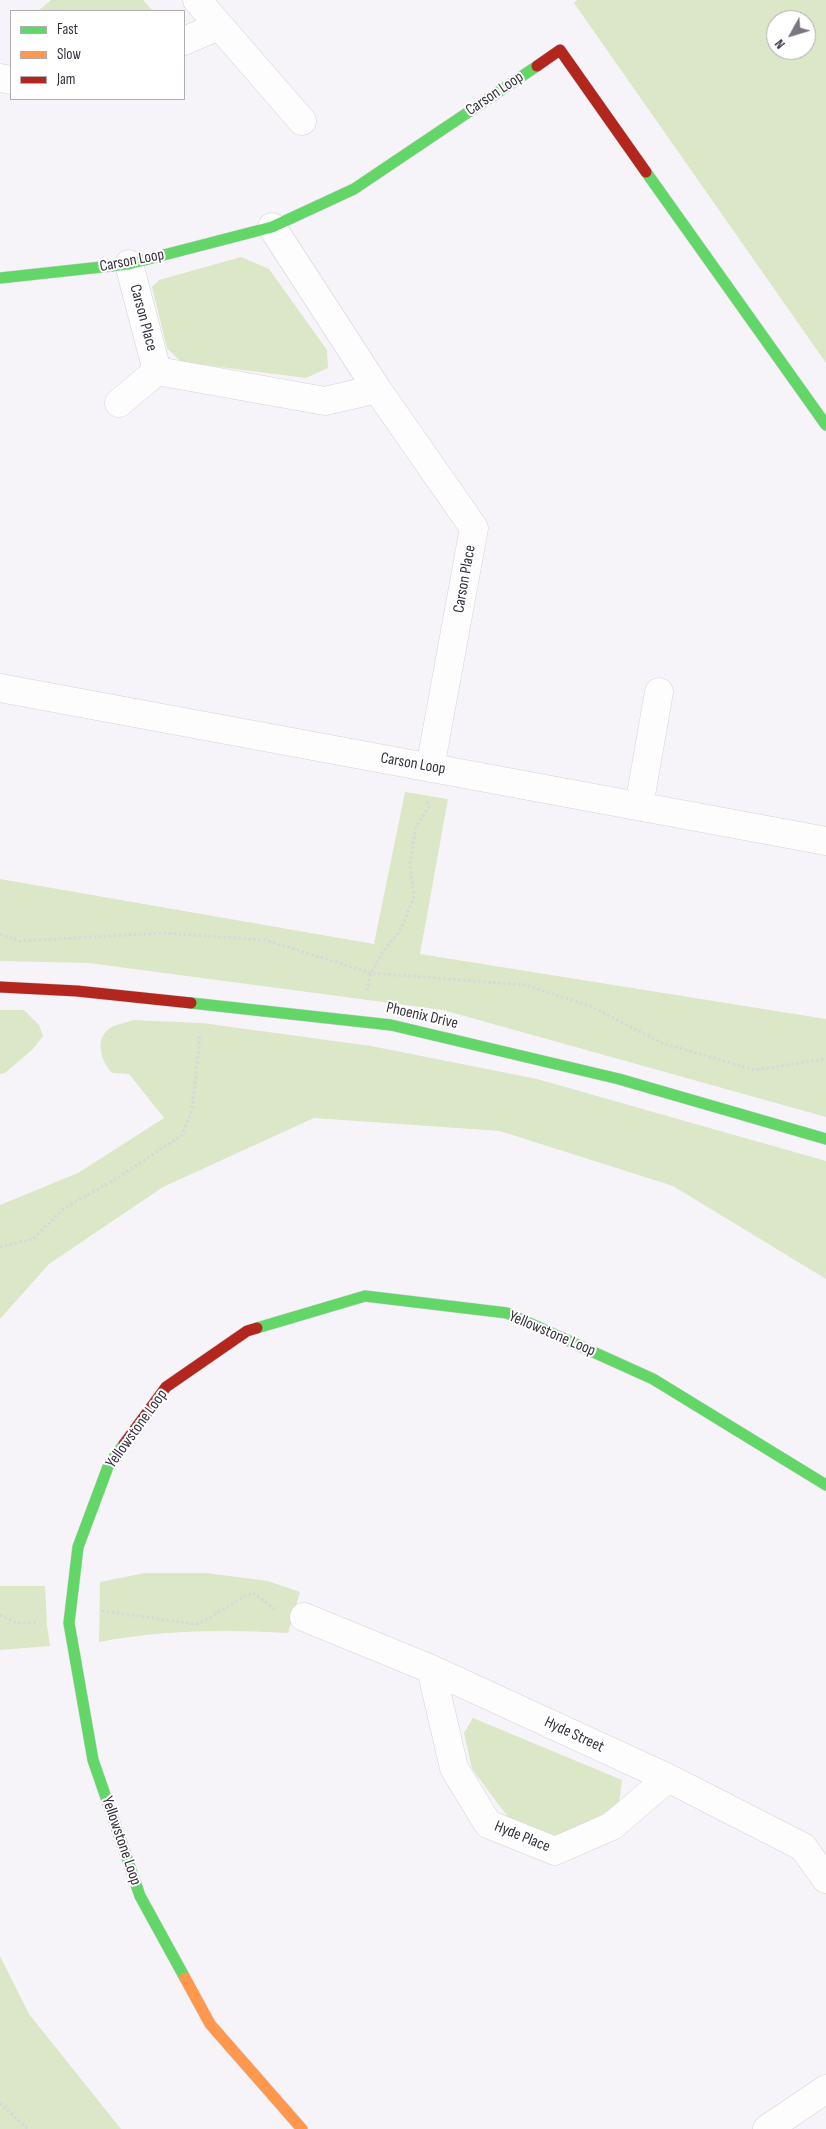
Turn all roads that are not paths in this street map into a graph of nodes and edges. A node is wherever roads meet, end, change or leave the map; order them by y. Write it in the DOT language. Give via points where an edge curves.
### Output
graph roads {
  1 [pos="197,0"];
  2 [pos="219,26"];
  3 [pos="185,41"];
  4 [pos="302,121"];
  5 [pos="272,227"];
  6 [pos="129,264"];
  7 [pos="0,278"];
  8 [pos="157,371"];
  9 [pos="377,389"];
  10 [pos="119,403"];
  11 [pos="826,425"];
  12 [pos="0,688"];
  13 [pos="659,692"];
  14 [pos="430,768"];
  15 [pos="639,806"];
  16 [pos="826,841"];
  17 [pos="0,987"];
  18 [pos="826,1139"];
  19 [pos="826,1485"];
  20 [pos="304,1617"];
  21 [pos="431,1669"];
  22 [pos="668,1778"];
  23 [pos="826,1879"];
  24 [pos="826,2089"];
  25 [pos="302,2129"];
  26 [pos="767,2129"];
  1 -- 2 [label="street"];
  2 -- 3 [label="street"];
  2 -- 4 [label="street"];
  5 -- 6 [label="street, Carson Loop"];
  5 -- 9 [label="street, Carson Place"];
  5 -- 11 [label="street, Carson Loop" via="354,189 560,50"];
  6 -- 7 [label="street, Carson Loop"];
  6 -- 8 [label="street, Carson Place"];
  8 -- 9 [label="street, Carson Place" via="325,401"];
  8 -- 10 [label="street, Carson Place"];
  9 -- 14 [label="street, Carson Place" via="474,528"];
  12 -- 14 [label="street, Carson Loop"];
  13 -- 15 [label="street"];
  14 -- 15 [label="street, Carson Loop"];
  15 -- 16 [label="street, Carson Loop"];
  17 -- 18 [label="street, Phoenix Drive" via="205,1004 391,1025 619,1079"];
  19 -- 25 [label="street, Yellowstone Loop" via="653,1379 507,1313 365,1296 247,1331 166,1387 109,1464 78,1547 69,1623 93,1760 140,1896 210,2024"];
  20 -- 21 [label="street, Hyde Street"];
  21 -- 22 [label="street, Hyde Street"];
  21 -- 22 [label="street, Hyde Place" via="454,1768 488,1824 555,1851 612,1826"];
  22 -- 23 [label="street, Hyde Street" via="803,1847"];
  24 -- 26 [label="street"];
}
